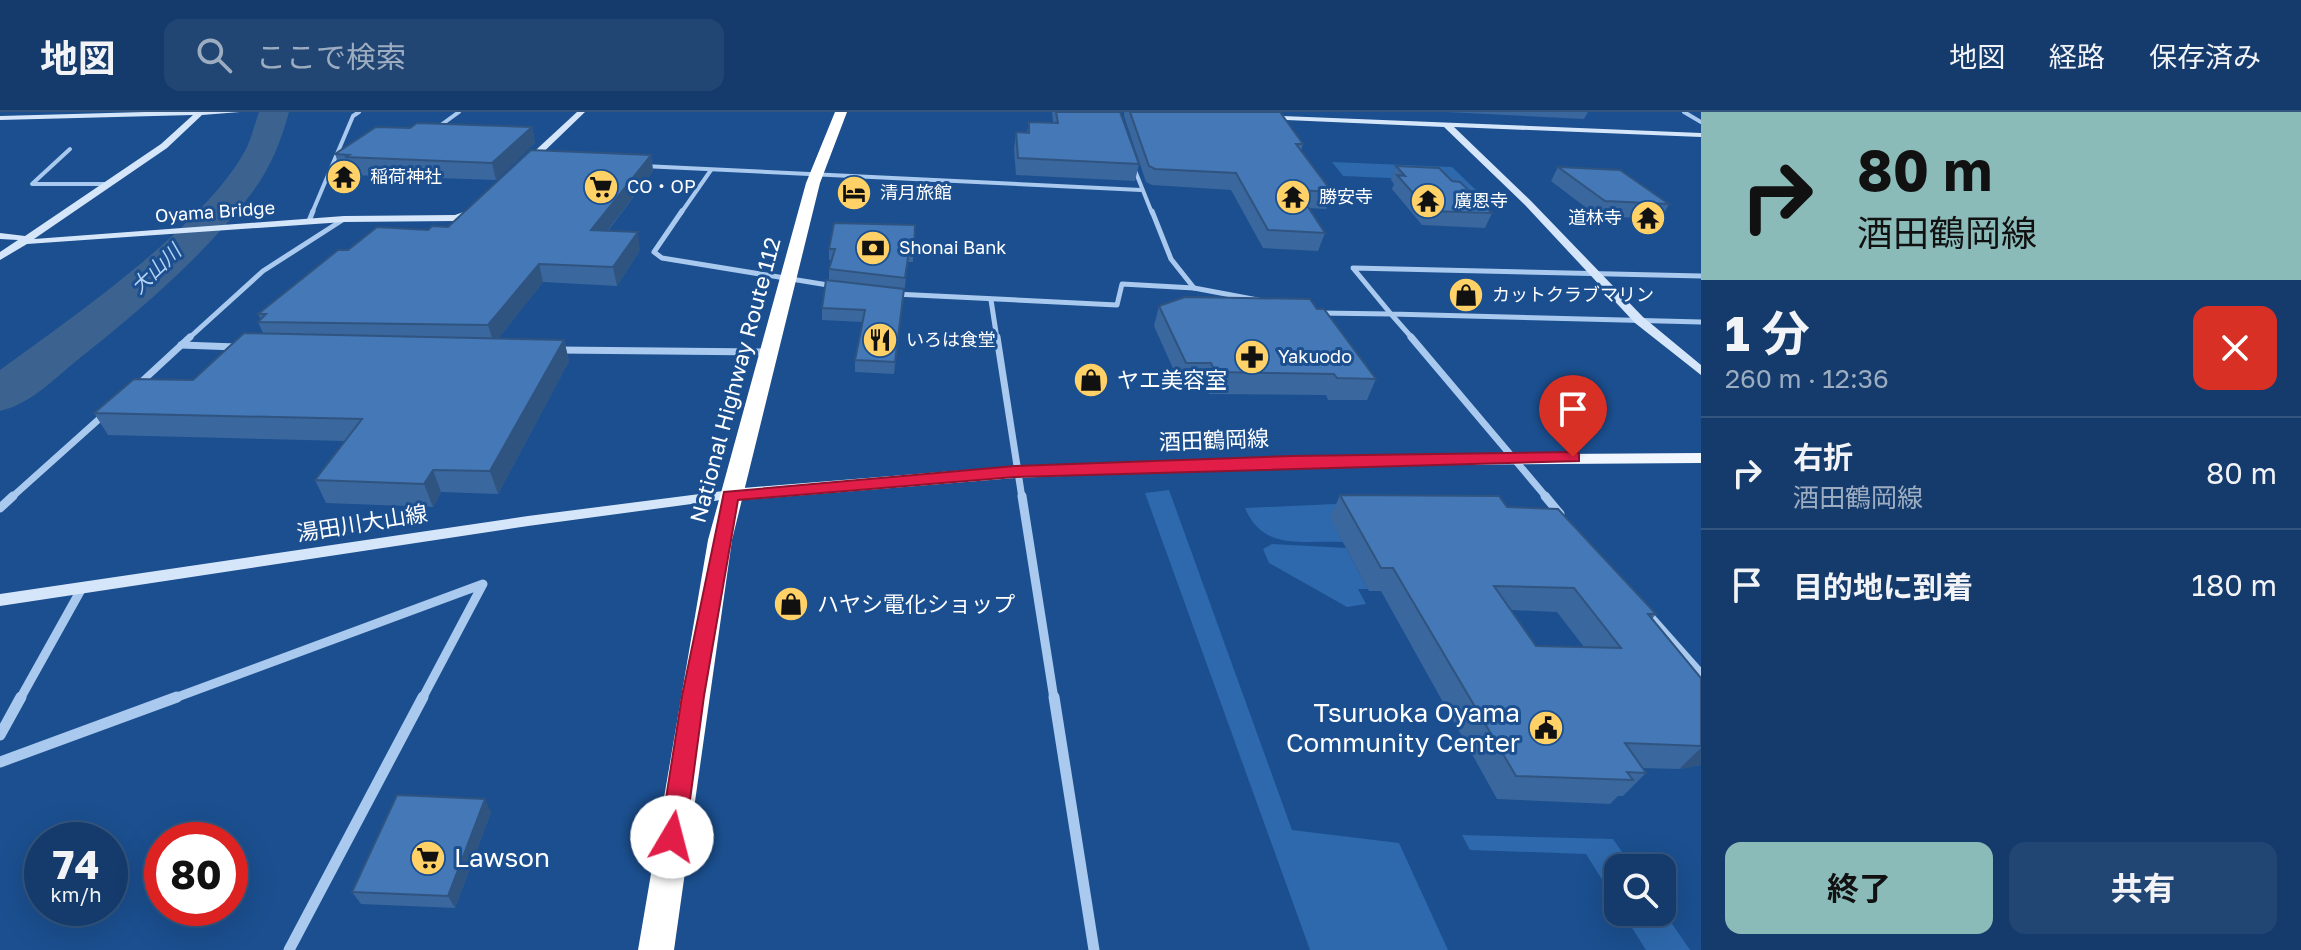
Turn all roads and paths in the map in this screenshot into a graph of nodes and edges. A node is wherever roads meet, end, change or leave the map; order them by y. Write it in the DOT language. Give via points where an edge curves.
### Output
graph roads {
  1 [pos="234,112"];
  2 [pos="359,112"];
  3 [pos="459,112"];
  4 [pos="581,112"];
  5 [pos="841,112"];
  6 [pos="1684,112"];
  7 [pos="89,114"];
  8 [pos="200,114"];
  9 [pos="1259,117"];
  10 [pos="0,118"];
  11 [pos="1701,122"];
  12 [pos="1447,125"];
  13 [pos="1701,135"];
  14 [pos="426,136"];
  15 [pos="70,149"];
  16 [pos="530,160"];
  17 [pos="545,161"];
  18 [pos="1133,164"];
  19 [pos="636,166"];
  20 [pos="520,169"];
  21 [pos="711,170"];
  22 [pos="815,175"];
  23 [pos="109,184"];
  24 [pos="1141,190"];
  25 [pos="482,203"];
  26 [pos="344,219"];
  27 [pos="304,222"];
  28 [pos="0,236"];
  29 [pos="26,240"];
  30 [pos="0,257"];
  31 [pos="1591,273"];
  32 [pos="1701,276"];
  33 [pos="789,281"];
  34 [pos="838,287"];
  35 [pos="1194,288"];
  36 [pos="879,292"];
  37 [pos="991,300"];
  38 [pos="1276,305"];
  39 [pos="1313,313"];
  40 [pos="1391,314"];
  41 [pos="1639,320"];
  42 [pos="1701,322"];
  43 [pos="181,345"];
  44 [pos="240,347"];
  45 [pos="546,349"];
  46 [pos="770,352"];
  47 [pos="1701,371"];
  48 [pos="125,396"];
  49 [pos="114,405"];
  50 [pos="1510,457"];
  51 [pos="1701,458"];
  52 [pos="1015,472"];
  53 [pos="731,495"];
  54 [pos="0,508"];
  55 [pos="1567,522"];
  56 [pos="82,588"];
  57 [pos="0,600"];
  58 [pos="1639,604"];
  59 [pos="1701,674"];
  60 [pos="0,735"];
  61 [pos="0,762"];
  62 [pos="289,950"];
  63 [pos="656,950"];
  64 [pos="1094,950"];
  1 -- 8 [label="street"];
  2 -- 27 [label="street"];
  3 -- 14 [label="street"];
  4 -- 16 [label="street"];
  5 -- 22 [label="highway, National Highway Route 112"];
  6 -- 11 [label="street"];
  7 -- 8 [label="street"];
  7 -- 10 [label="street"];
  8 -- 23 [label="street"];
  9 -- 12 [label="street"];
  12 -- 13 [label="street"];
  12 -- 31 [label="street"];
  15 -- 23 [label="street" via="32,184"];
  16 -- 17 [label="street"];
  16 -- 20 [label="street"];
  18 -- 24 [label="street"];
  19 -- 21 [label="street"];
  21 -- 22 [label="street"];
  21 -- 33 [label="street" via="654,252 662,258"];
  22 -- 24 [label="street"];
  22 -- 33 [label="highway, National Highway Route 112"];
  23 -- 29 [label="street"];
  24 -- 35 [label="street" via="1171,259"];
  25 -- 26 [label="street, Oyama Bridge" via="456,218"];
  26 -- 27 [label="street, Oyama Bridge"];
  26 -- 43 [label="street" via="263,271"];
  27 -- 29 [label="street, Oyama Bridge"];
  28 -- 29 [label="street, Oyama Bridge"];
  29 -- 30 [label="street"];
  31 -- 32 [label="street"];
  31 -- 40 [label="street" via="1353,268"];
  31 -- 41 [label="street"];
  33 -- 34 [label="street"];
  33 -- 46 [label="highway, National Highway Route 112"];
  35 -- 37 [label="street" via="1122,284 1117,305"];
  35 -- 38 [label="street"];
  36 -- 37 [label="street"];
  37 -- 52 [label="street"];
  39 -- 40 [label="street"];
  40 -- 41 [label="street"];
  40 -- 50 [label="street"];
  41 -- 42 [label="street"];
  41 -- 47 [label="street"];
  43 -- 44 [label="street"];
  43 -- 48 [label="street"];
  45 -- 46 [label="street"];
  46 -- 53 [label="highway, National Highway Route 112"];
  49 -- 54 [label="street"];
  50 -- 51 [label="main road, 酒田鶴岡線"];
  50 -- 52 [label="main road, 酒田鶴岡線"];
  50 -- 55 [label="street"];
  52 -- 53 [label="main road, 酒田鶴岡線"];
  52 -- 64 [label="street"];
  53 -- 56 [label="street, 湯田川大山線"];
  53 -- 63 [label="highway, National Highway Route 112" via="693,696"];
  56 -- 57 [label="street, 湯田川大山線"];
  56 -- 60 [label="street"];
  58 -- 59 [label="street"];
  61 -- 62 [label="street" via="483,584"];
}
